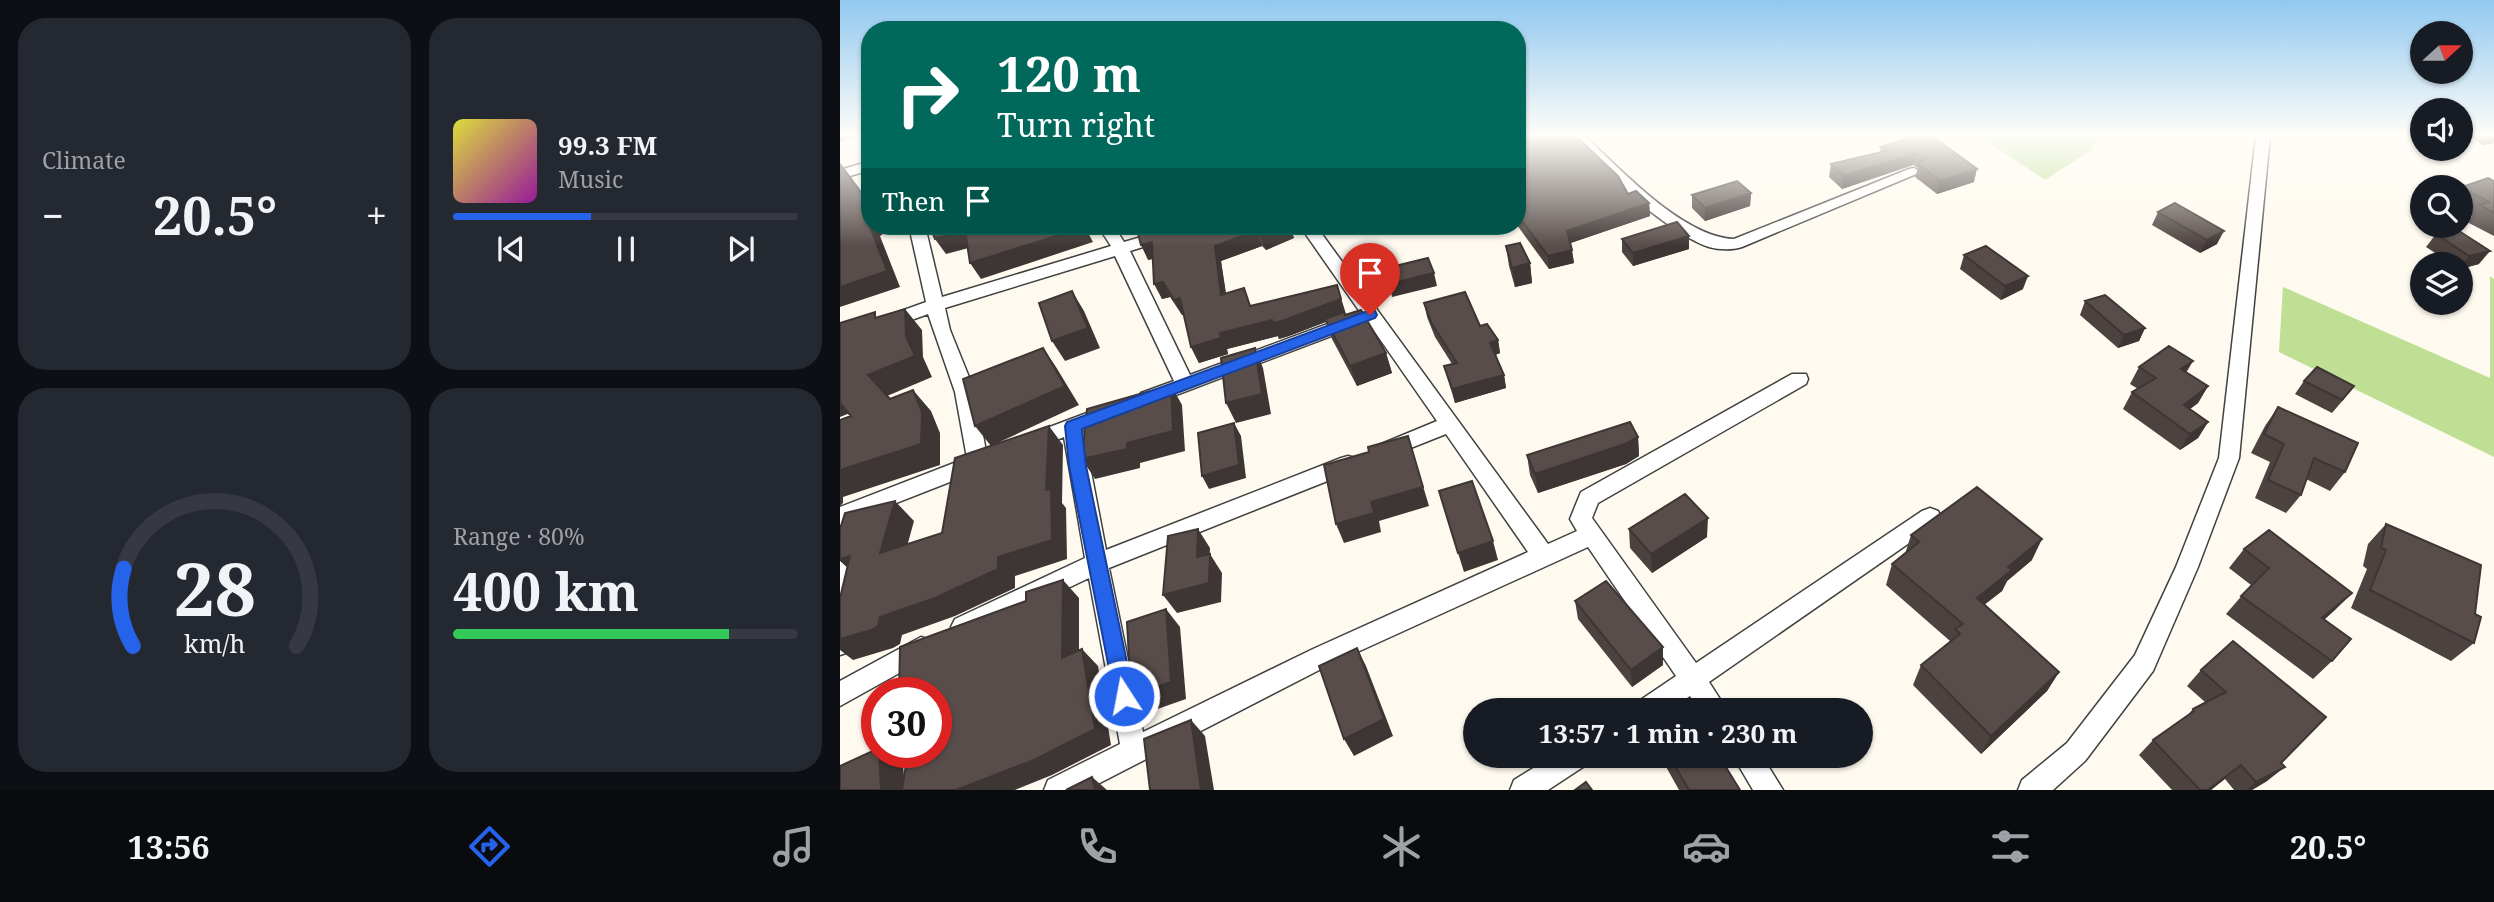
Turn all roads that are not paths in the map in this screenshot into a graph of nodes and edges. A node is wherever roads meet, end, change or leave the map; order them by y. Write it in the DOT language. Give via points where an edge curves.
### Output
graph roads {
  1 [pos="1615,173"];
  2 [pos="1912,173"];
  3 [pos="2259,173"];
  4 [pos="919,235"];
  5 [pos="1112,235"];
  6 [pos="1164,235"];
  7 [pos="1314,235"];
  8 [pos="1120,248"];
  9 [pos="935,305"];
  10 [pos="1370,315"];
  11 [pos="840,340"];
  12 [pos="1799,379"];
  13 [pos="1185,384"];
  14 [pos="1450,424"];
  15 [pos="1073,426"];
  16 [pos="978,462"];
  17 [pos="841,516"];
  18 [pos="1930,517"];
  19 [pos="1592,535"];
  20 [pos="1543,555"];
  21 [pos="1097,563"];
  22 [pos="840,644"];
  23 [pos="1693,681"];
  24 [pos="840,694"];
  25 [pos="1667,698"];
  26 [pos="1705,698"];
  27 [pos="1134,750"];
  28 [pos="1558,768"];
  29 [pos="1754,768"];
  30 [pos="1058,790"];
  31 [pos="1524,790"];
  32 [pos="1769,790"];
  33 [pos="2032,790"];
  1 -- 2 [label="street" via="1665,215 1713,243 1736,244"];
  3 -- 33 [label="street" via="2229,458 2188,567 2144,663 2076,752"];
  4 -- 9 [label="street"];
  5 -- 8 [label="street"];
  6 -- 8 [label="street"];
  7 -- 10 [label="street"];
  8 -- 9 [label="street"];
  8 -- 13 [label="street"];
  9 -- 11 [label="street"];
  9 -- 16 [label="street" via="965,392"];
  10 -- 13 [label="street"];
  10 -- 14 [label="street"];
  12 -- 19 [label="street" via="1589,498 1581,520"];
  13 -- 15 [label="street"];
  14 -- 20 [label="street"];
  14 -- 21 [label="street"];
  15 -- 16 [label="street"];
  15 -- 21 [label="street"];
  16 -- 17 [label="street"];
  17 -- 22 [label="street" via="844,603"];
  18 -- 23 [label="street"];
  19 -- 20 [label="street"];
  19 -- 23 [label="street"];
  20 -- 27 [label="street" via="1361,637"];
  21 -- 24 [label="street" via="941,638"];
  21 -- 27 [label="street"];
  23 -- 25 [label="street"];
  23 -- 26 [label="street"];
  27 -- 30 [label="street"];
  28 -- 31 [label="street"];
  29 -- 32 [label="street"];
}
